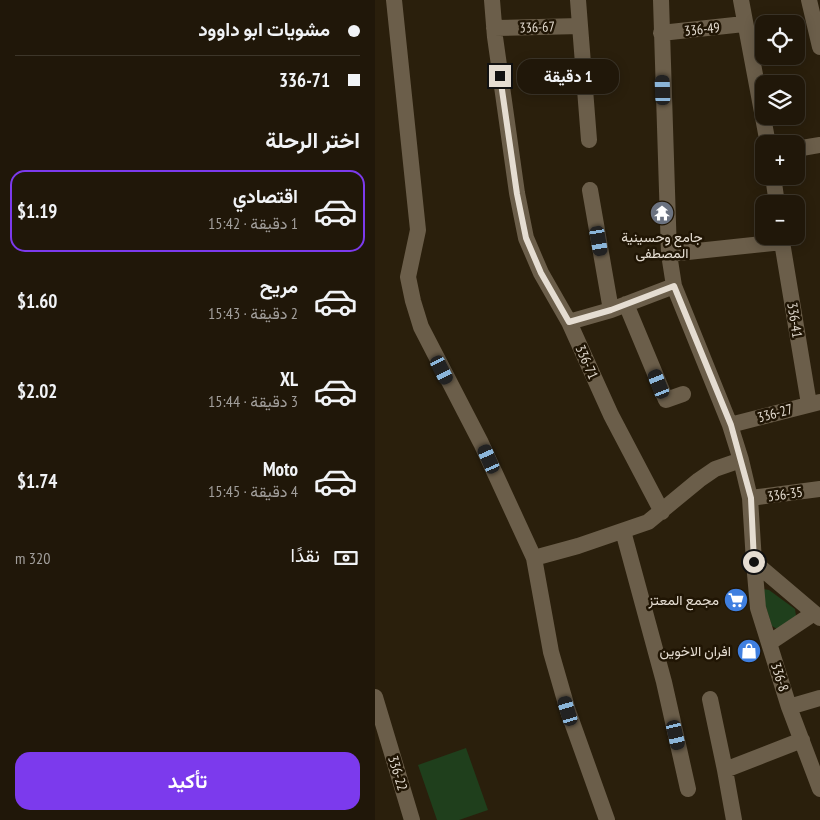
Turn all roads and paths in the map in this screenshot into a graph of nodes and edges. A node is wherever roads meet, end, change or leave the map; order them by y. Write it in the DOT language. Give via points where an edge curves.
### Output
graph roads {
  1 [pos="394,0"];
  2 [pos="492,0"];
  3 [pos="578,0"];
  4 [pos="661,0"];
  5 [pos="741,0"];
  6 [pos="809,0"];
  7 [pos="744,24"];
  8 [pos="580,26"];
  9 [pos="494,28"];
  10 [pos="661,33"];
  11 [pos="820,47"];
  12 [pos="766,135"];
  13 [pos="589,140"];
  14 [pos="820,145"];
  15 [pos="805,148"];
  16 [pos="589,190"];
  17 [pos="755,243"];
  18 [pos="783,245"];
  19 [pos="669,254"];
  20 [pos="674,286"];
  21 [pos="627,304"];
  22 [pos="611,310"];
  23 [pos="569,322"];
  24 [pos="683,394"];
  25 [pos="814,403"];
  26 [pos="731,425"];
  27 [pos="741,460"];
  28 [pos="820,489"];
  29 [pos="751,498"];
  30 [pos="662,512"];
  31 [pos="623,531"];
  32 [pos="534,558"];
  33 [pos="754,562"];
  34 [pos="817,616"];
  35 [pos="769,643"];
  36 [pos="375,697"];
  37 [pos="820,698"];
  38 [pos="710,699"];
  39 [pos="789,707"];
  40 [pos="802,740"];
  41 [pos="725,770"];
  42 [pos="688,788"];
  43 [pos="820,789"];
  44 [pos="412,820"];
  45 [pos="607,820"];
  46 [pos="734,820"];
  1 -- 32 [label="street" via="418,230 408,277 413,301 421,327 481,443"];
  2 -- 9 [label="street, 336-71"];
  3 -- 8 [label="street"];
  4 -- 10 [label="street, 336-8"];
  5 -- 7 [label="street"];
  6 -- 11 [label="street"];
  7 -- 10 [label="street, 336-49"];
  7 -- 12 [label="street"];
  8 -- 9 [label="street, 336-67"];
  8 -- 13 [label="street"];
  9 -- 23 [label="street, 336-71" via="526,238 541,273"];
  10 -- 19 [label="street, 336-8"];
  14 -- 15 [label="street"];
  16 -- 22 [label="street"];
  17 -- 19 [label="street"];
  18 -- 25 [label="street, 336-41"];
  19 -- 20 [label="street, 336-8"];
  20 -- 21 [label="street"];
  20 -- 26 [label="street, 336-8"];
  21 -- 22 [label="street"];
  21 -- 24 [label="street" via="666,400"];
  22 -- 23 [label="street"];
  23 -- 30 [label="street, 336-71" via="611,415"];
  25 -- 26 [label="street, 336-27"];
  26 -- 27 [label="street, 336-8"];
  27 -- 29 [label="street, 336-8"];
  27 -- 30 [label="street" via="715,469"];
  28 -- 29 [label="street, 336-35"];
  29 -- 33 [label="street, 336-8"];
  30 -- 31 [label="street" via="648,522"];
  31 -- 32 [label="street"];
  31 -- 42 [label="street" via="664,682"];
  32 -- 45 [label="street" via="551,652 568,711"];
  33 -- 34 [label="street"];
  33 -- 35 [label="street, 336-8" via="758,608"];
  34 -- 35 [label="street"];
  35 -- 39 [label="street, 336-8"];
  36 -- 44 [label="street, 336-22"];
  37 -- 39 [label="street"];
  38 -- 41 [label="street"];
  39 -- 40 [label="street, 336-8"];
  40 -- 41 [label="street"];
  40 -- 43 [label="street, 336-8"];
  41 -- 46 [label="street"];
}
